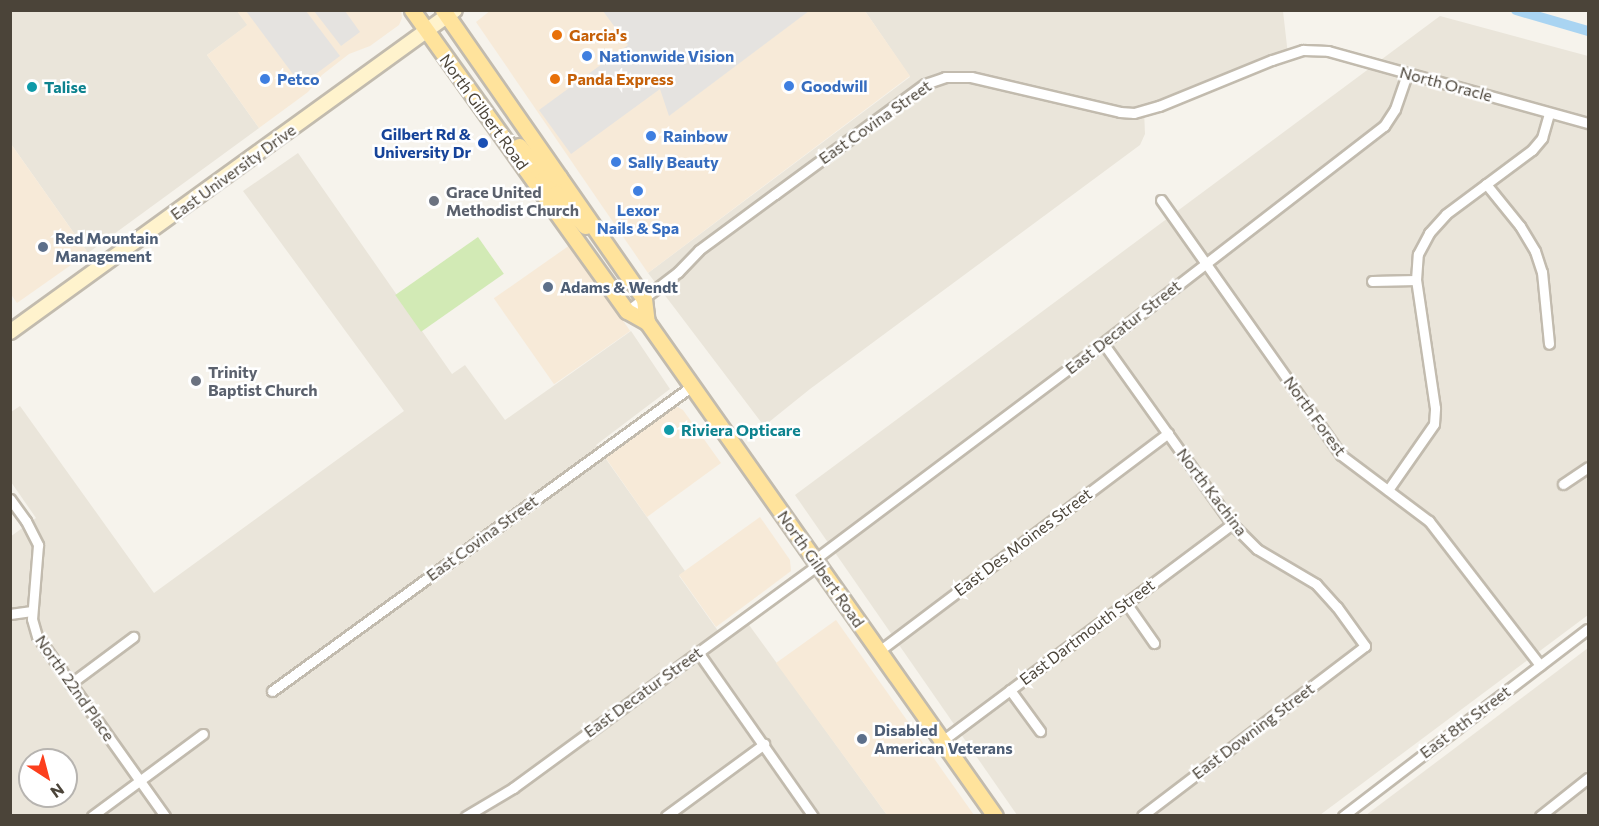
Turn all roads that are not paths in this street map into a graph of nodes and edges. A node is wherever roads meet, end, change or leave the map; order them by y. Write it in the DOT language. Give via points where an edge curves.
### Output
graph roads {
  1 [pos="412,10"];
  2 [pos="449,12"];
  3 [pos="426,31"];
  4 [pos="1303,50"];
  5 [pos="1407,74"];
  6 [pos="1549,113"];
  7 [pos="1588,123"];
  8 [pos="503,138"];
  9 [pos="559,177"];
  10 [pos="1486,184"];
  11 [pos="541,191"];
  12 [pos="1161,200"];
  13 [pos="596,230"];
  14 [pos="1206,261"];
  15 [pos="1416,280"];
  16 [pos="1372,281"];
  17 [pos="644,299"];
  18 [pos="627,311"];
  19 [pos="647,322"];
  20 [pos="10,332"];
  21 [pos="1103,343"];
  22 [pos="1550,344"];
  23 [pos="692,386"];
  24 [pos="1168,433"];
  25 [pos="1588,467"];
  26 [pos="1563,484"];
  27 [pos="1388,490"];
  28 [pos="10,499"];
  29 [pos="1232,524"];
  30 [pos="50,544"];
  31 [pos="38,545"];
  32 [pos="816,562"];
  33 [pos="1126,603"];
  34 [pos="32,611"];
  35 [pos="10,614"];
  36 [pos="1588,629"];
  37 [pos="133,637"];
  38 [pos="1154,643"];
  39 [pos="1365,646"];
  40 [pos="879,651"];
  41 [pos="698,652"];
  42 [pos="1540,665"];
  43 [pos="70,684"];
  44 [pos="1010,690"];
  45 [pos="272,691"];
  46 [pos="1040,731"];
  47 [pos="203,734"];
  48 [pos="942,741"];
  49 [pos="764,744"];
  50 [pos="1588,778"];
  51 [pos="140,781"];
  52 [pos="670,815"];
  53 [pos="92,816"];
  54 [pos="165,816"];
  55 [pos="466,816"];
  56 [pos="813,816"];
  57 [pos="995,816"];
  58 [pos="1142,816"];
  59 [pos="1343,816"];
  60 [pos="1540,816"];
  1 -- 3 [label="main road, North Gilbert Road"];
  2 -- 3 [label="main road, East University Drive"];
  2 -- 9 [label="main road, North Gilbert Road"];
  3 -- 8 [label="main road, North Gilbert Road"];
  3 -- 20 [label="main road, East University Drive"];
  4 -- 5 [label="street, North Oracle" via="1328,51"];
  4 -- 17 [label="street, East Covina Street" via="1134,112 971,77 945,77 925,84 699,250"];
  5 -- 6 [label="street, North Oracle"];
  5 -- 14 [label="street, East Decatur Street" via="1395,109 1384,126"];
  6 -- 7 [label="street, North Oracle"];
  6 -- 10 [label="street" via="1542,138 1532,150"];
  8 -- 9 [label="main road" via="525,152 545,177"];
  8 -- 11 [label="main road, North Gilbert Road"];
  9 -- 13 [label="main road, North Gilbert Road"];
  10 -- 15 [label="street" via="1446,213 1429,233 1418,254"];
  10 -- 22 [label="street" via="1535,251 1542,273"];
  11 -- 13 [label="main road" via="552,190 577,219"];
  11 -- 18 [label="main road, North Gilbert Road"];
  12 -- 14 [label="street, North Forest"];
  13 -- 17 [label="main road, North Gilbert Road"];
  14 -- 21 [label="street, East Decatur Street"];
  14 -- 27 [label="street, North Forest" via="1341,455"];
  15 -- 16 [label="street"];
  15 -- 27 [label="street" via="1434,424"];
  17 -- 18 [label="street, East Covina Street"];
  17 -- 19 [label="main road, North Gilbert Road"];
  18 -- 19 [label="main road, North Gilbert Road"];
  19 -- 23 [label="main road, North Gilbert Road"];
  21 -- 24 [label="street, North Kachina"];
  21 -- 32 [label="street, East Decatur Street"];
  23 -- 32 [label="main road, North Gilbert Road"];
  23 -- 45 [label="street, East Covina Street"];
  24 -- 29 [label="street, North Kachina"];
  24 -- 40 [label="street, East Des Moines Street"];
  25 -- 26 [label="street"];
  27 -- 42 [label="street, North Forest" via="1429,520"];
  28 -- 31 [label="street"];
  29 -- 33 [label="street, East Dartmouth Street"];
  29 -- 39 [label="street, North Kachina" via="1257,549 1316,584"];
  30 -- 31 [label="street"];
  31 -- 34 [label="street, North 22nd Place"];
  32 -- 40 [label="main road, North Gilbert Road"];
  32 -- 41 [label="street, East Decatur Street"];
  33 -- 38 [label="street"];
  33 -- 44 [label="street, East Dartmouth Street"];
  34 -- 35 [label="street"];
  34 -- 43 [label="street, North 22nd Place" via="37,636"];
  36 -- 42 [label="street, East 8th Street"];
  37 -- 43 [label="street"];
  39 -- 58 [label="street, East Downing Street"];
  40 -- 48 [label="main road, North Gilbert Road"];
  41 -- 49 [label="street"];
  41 -- 55 [label="street, East Decatur Street" via="513,788"];
  42 -- 59 [label="street, East 8th Street"];
  43 -- 51 [label="street, North 22nd Place"];
  44 -- 46 [label="street"];
  44 -- 48 [label="street, East Dartmouth Street"];
  47 -- 51 [label="street"];
  48 -- 57 [label="main road, North Gilbert Road"];
  49 -- 52 [label="street"];
  49 -- 56 [label="street"];
  50 -- 60 [label="street"];
  51 -- 53 [label="street"];
  51 -- 54 [label="street, North 22nd Place"];
}
